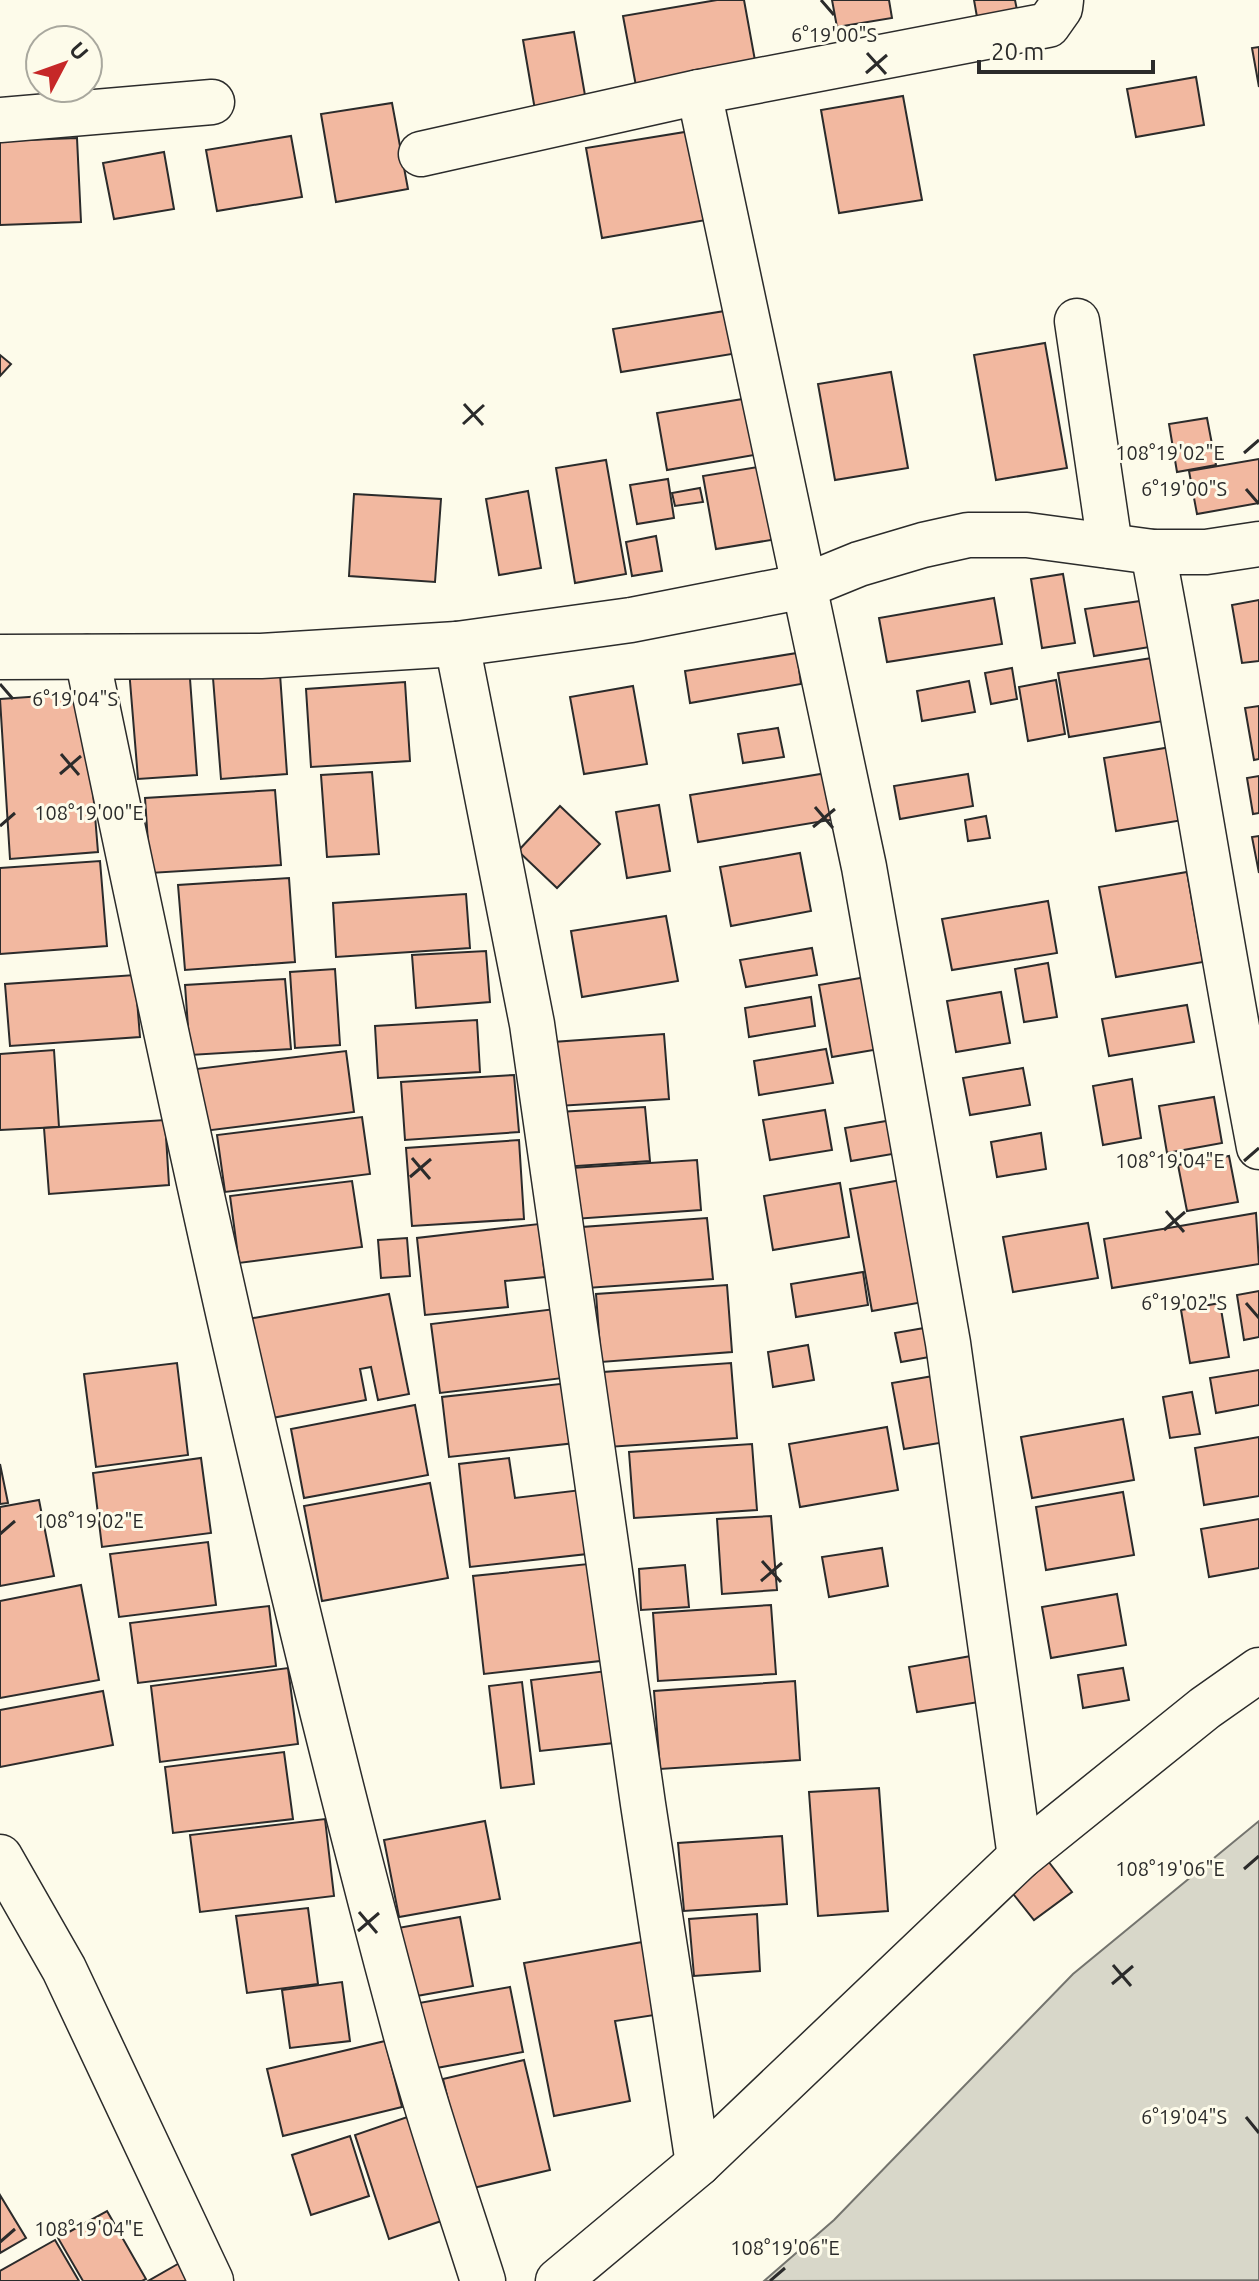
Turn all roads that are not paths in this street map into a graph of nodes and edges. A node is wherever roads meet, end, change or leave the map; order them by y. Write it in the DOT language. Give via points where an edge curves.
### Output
graph roads {
  1 [pos="1061,0"];
  2 [pos="699,92"];
  3 [pos="212,102"];
  4 [pos="0,120"];
  5 [pos="421,154"];
  6 [pos="1077,321"];
  7 [pos="1259,544"];
  8 [pos="1110,546"];
  9 [pos="1153,552"];
  10 [pos="805,586"];
  11 [pos="457,644"];
  12 [pos="0,657"];
  13 [pos="87,657"];
  14 [pos="1259,1147"];
  15 [pos="1259,1670"];
  16 [pos="0,1857"];
  17 [pos="1020,1857"];
  18 [pos="698,2164"];
  19 [pos="211,2281"];
  20 [pos="483,2281"];
  21 [pos="558,2281"];
  1 -- 2 [label="street" via="1048,25"];
  2 -- 5 [label="street"];
  2 -- 10 [label="street"];
  3 -- 4 [label="street"];
  6 -- 8 [label="street"];
  7 -- 9 [label="street"];
  8 -- 9 [label="street"];
  8 -- 10 [label="street" via="1027,535 968,535 859,564"];
  9 -- 14 [label="street"];
  10 -- 11 [label="street" via="631,620"];
  10 -- 17 [label="street" via="864,867 948,1343"];
  11 -- 13 [label="street" via="261,656"];
  11 -- 18 [label="street" via="532,1024"];
  12 -- 13 [label="street"];
  13 -- 20 [label="street" via="172,1069 297,1611 404,2028"];
  15 -- 17 [label="street"];
  16 -- 19 [label="street" via="64,1969"];
  17 -- 18 [label="street"];
  18 -- 21 [label="street"];
}
